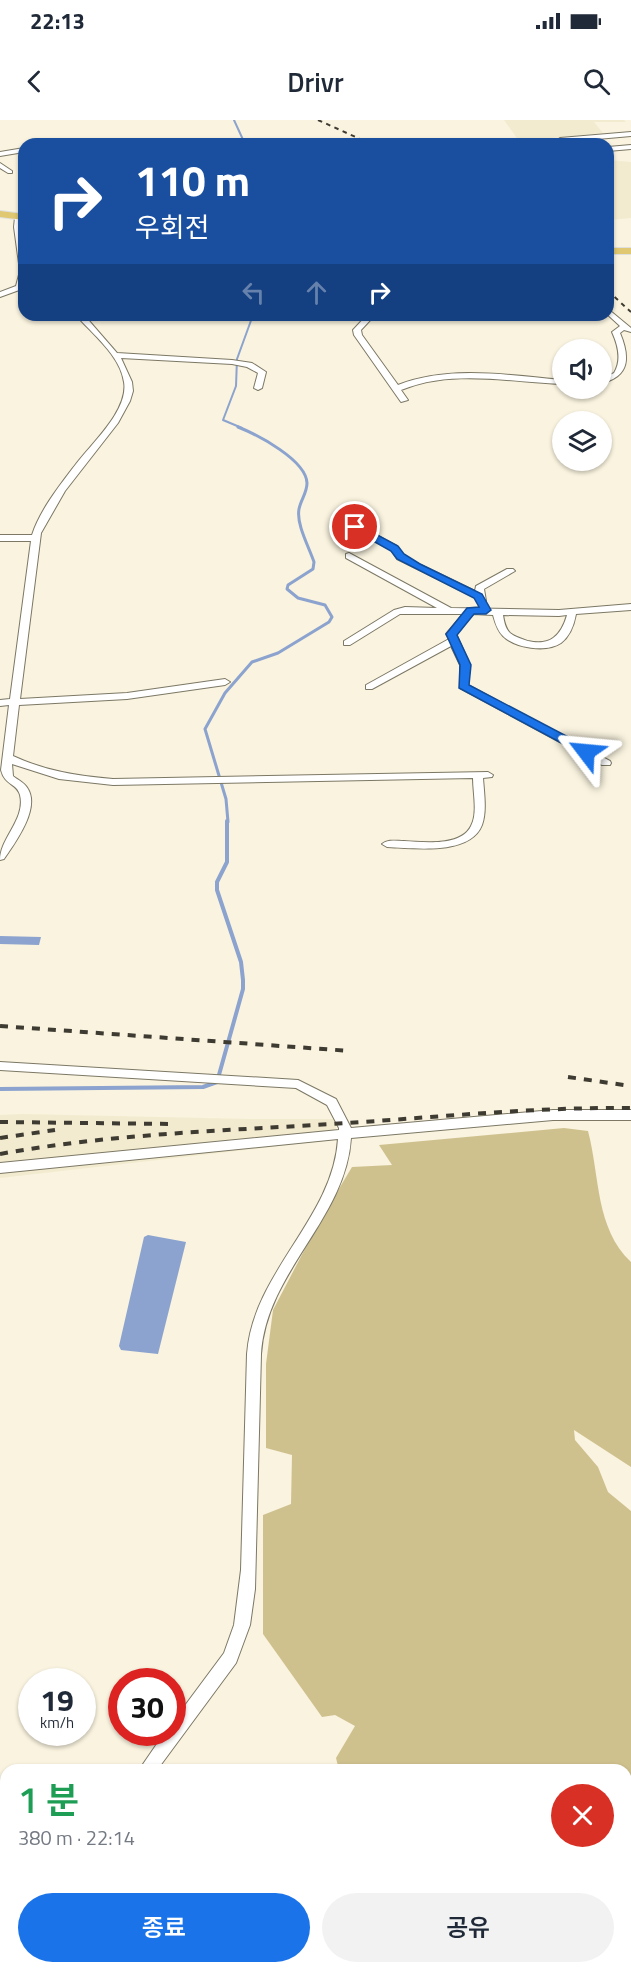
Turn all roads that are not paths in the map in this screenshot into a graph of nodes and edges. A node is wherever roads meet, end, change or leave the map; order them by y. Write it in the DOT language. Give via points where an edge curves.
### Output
graph roads {
  1 [pos="631,134"];
  2 [pos="584,138"];
  3 [pos="631,147"];
  4 [pos="614,148"];
  5 [pos="18,151"];
  6 [pos="0,154"];
  7 [pos="0,165"];
  8 [pos="10,172"];
  9 [pos="0,214"];
  10 [pos="18,217"];
  11 [pos="614,251"];
  12 [pos="631,251"];
  13 [pos="18,287"];
  14 [pos="0,294"];
  15 [pos="614,316"];
  16 [pos="85,321"];
  17 [pos="366,321"];
  18 [pos="628,329"];
  19 [pos="115,355"];
  20 [pos="612,378"];
  21 [pos="552,382"];
  22 [pos="258,388"];
  23 [pos="395,389"];
  24 [pos="404,400"];
  25 [pos="355,527"];
  26 [pos="0,538"];
  27 [pos="36,538"];
  28 [pos="349,556"];
  29 [pos="510,571"];
  30 [pos="478,596"];
  31 [pos="631,608"];
  32 [pos="449,610"];
  33 [pos="471,610"];
  34 [pos="491,611"];
  35 [pos="572,613"];
  36 [pos="453,641"];
  37 [pos="347,643"];
  38 [pos="225,682"];
  39 [pos="369,687"];
  40 [pos="15,702"];
  41 [pos="0,703"];
  42 [pos="8,758"];
  43 [pos="606,763"];
  44 [pos="387,843"];
  45 [pos="0,857"];
  46 [pos="0,1066"];
  47 [pos="631,1115"];
  48 [pos="346,1134"];
  49 [pos="0,1167"];
  50 [pos="151,1764"];
  1 -- 2 [label="street"];
  3 -- 4 [label="street"];
  5 -- 6 [label="street"];
  7 -- 8 [label="street"];
  9 -- 10 [label="main road"];
  11 -- 12 [label="main road"];
  13 -- 14 [label="street"];
  15 -- 18 [label="street"];
  16 -- 19 [label="street"];
  17 -- 23 [label="street" via="357,332"];
  18 -- 20 [label="street" via="616,332 624,348 620,371"];
  19 -- 22 [label="street" via="236,362 262,372"];
  19 -- 27 [label="street" via="129,389 120,411 51,504"];
  21 -- 23 [label="street" via="433,378"];
  23 -- 24 [label="street"];
  25 -- 30 [label="street" via="416,566"];
  26 -- 27 [label="street"];
  27 -- 40 [label="street"];
  28 -- 32 [label="street"];
  29 -- 30 [label="street" via="483,584"];
  30 -- 34 [label="street"];
  31 -- 35 [label="street"];
  32 -- 33 [label="street"];
  32 -- 37 [label="street" via="396,612"];
  33 -- 34 [label="street"];
  33 -- 36 [label="street" via="451,634"];
  34 -- 35 [label="street"];
  34 -- 35 [label="street" via="512,639 539,647 565,636"];
  36 -- 39 [label="street"];
  36 -- 43 [label="street" via="465,665 463,686"];
  38 -- 40 [label="street" via="127,696"];
  40 -- 41 [label="street"];
  40 -- 42 [label="street"];
  42 -- 44 [label="street" via="27,768 80,780 483,775 476,828 469,837 458,843"];
  42 -- 45 [label="street" via="8,778 22,787 27,801 15,835"];
  46 -- 48 [label="street" via="285,1082 314,1089 336,1106"];
  47 -- 48 [label="street" via="471,1120"];
  48 -- 49 [label="street"];
  48 -- 50 [label="street" via="343,1158 331,1191 268,1296 255,1337 248,1570 239,1642"];
}
